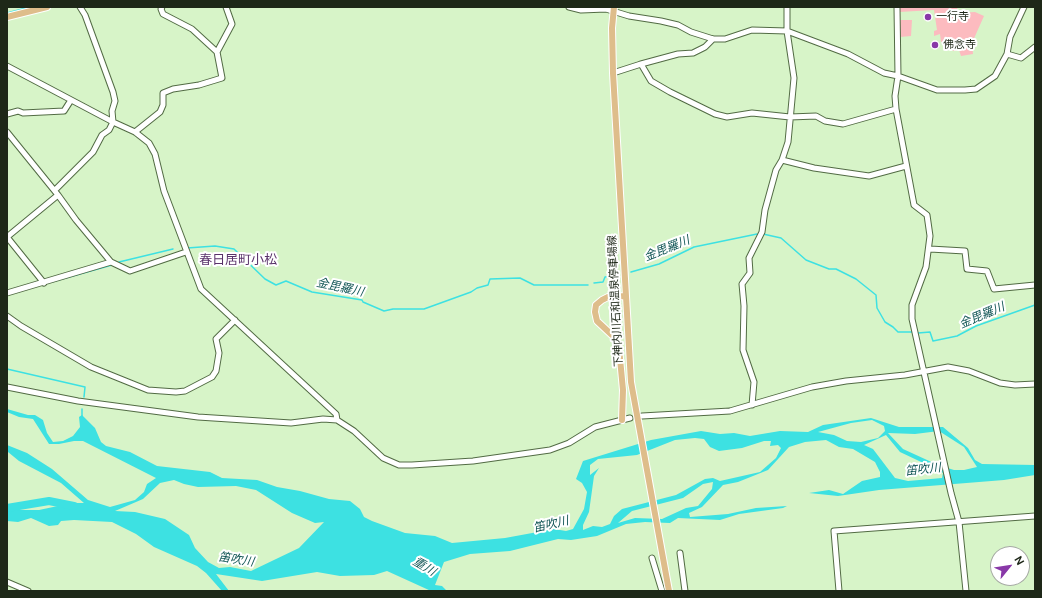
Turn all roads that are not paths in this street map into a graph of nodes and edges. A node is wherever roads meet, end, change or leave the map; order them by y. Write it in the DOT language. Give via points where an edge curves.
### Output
graph roads {
  1 [pos="47,7"];
  2 [pos="80,7"];
  3 [pos="162,7"];
  4 [pos="226,7"];
  5 [pos="569,7"];
  6 [pos="787,7"];
  7 [pos="898,7"];
  8 [pos="1024,7"];
  9 [pos="613,9"];
  10 [pos="7,17"];
  11 [pos="787,30"];
  12 [pos="713,39"];
  13 [pos="1035,48"];
  14 [pos="217,52"];
  15 [pos="1007,54"];
  16 [pos="641,64"];
  17 [pos="7,66"];
  18 [pos="613,73"];
  19 [pos="898,76"];
  20 [pos="71,100"];
  21 [pos="896,109"];
  22 [pos="7,114"];
  23 [pos="790,117"];
  24 [pos="112,122"];
  25 [pos="7,132"];
  26 [pos="136,132"];
  27 [pos="782,160"];
  28 [pos="906,166"];
  29 [pos="56,192"];
  30 [pos="930,249"];
  31 [pos="186,252"];
  32 [pos="112,262"];
  33 [pos="44,283"];
  34 [pos="1035,285"];
  35 [pos="7,293"];
  36 [pos="625,296"];
  37 [pos="7,316"];
  38 [pos="236,320"];
  39 [pos="923,372"];
  40 [pos="1035,384"];
  41 [pos="7,387"];
  42 [pos="752,405"];
  43 [pos="642,416"];
  44 [pos="630,418"];
  45 [pos="337,420"];
  46 [pos="622,420"];
  47 [pos="1035,516"];
  48 [pos="959,522"];
  49 [pos="680,553"];
  50 [pos="652,558"];
  51 [pos="7,582"];
  52 [pos="28,591"];
  53 [pos="662,591"];
  54 [pos="669,591"];
  55 [pos="685,591"];
  56 [pos="839,591"];
  57 [pos="966,591"];
  1 -- 10 [label="main road"];
  2 -- 24 [label="street" via="113,92 115,102"];
  3 -- 14 [label="street" via="163,14 192,29"];
  4 -- 14 [label="street" via="232,24"];
  5 -- 9 [label="street" via="581,10"];
  6 -- 11 [label="street"];
  7 -- 19 [label="street"];
  8 -- 15 [label="street" via="1010,37"];
  9 -- 12 [label="street" via="629,16 678,25 690,32"];
  9 -- 18 [label="main road, 下神内川石和温泉停車場線"];
  11 -- 12 [label="street" via="752,30 725,39"];
  11 -- 19 [label="street" via="848,54 884,73"];
  11 -- 23 [label="street" via="794,78"];
  12 -- 16 [label="street" via="705,47 693,52"];
  13 -- 15 [label="street" via="1021,58"];
  14 -- 26 [label="street" via="222,78 163,93 160,112"];
  15 -- 19 [label="street" via="995,76 976,89 938,90"];
  16 -- 18 [label="street"];
  16 -- 23 [label="street" via="651,81 715,114 727,117 759,114"];
  17 -- 20 [label="street"];
  18 -- 36 [label="main road, 下神内川石和温泉停車場線"];
  19 -- 21 [label="street"];
  20 -- 22 [label="street" via="64,111 18,111"];
  20 -- 24 [label="street"];
  21 -- 23 [label="street" via="842,124 825,121 818,116"];
  21 -- 28 [label="street"];
  23 -- 27 [label="street" via="788,142"];
  24 -- 26 [label="street"];
  24 -- 29 [label="street" via="93,152"];
  25 -- 29 [label="street"];
  26 -- 31 [label="street" via="149,143 155,154 164,191"];
  27 -- 28 [label="street" via="869,176"];
  27 -- 42 [label="street" via="776,170 762,232 749,258 750,273 742,284 743,350 754,382"];
  28 -- 30 [label="street" via="914,205 927,215 929,220"];
  29 -- 32 [label="street"];
  29 -- 33 [label="street" via="7,237"];
  30 -- 34 [label="street" via="965,252 967,269 987,271 994,289"];
  30 -- 39 [label="street" via="912,305 912,319"];
  31 -- 32 [label="street" via="130,271"];
  31 -- 38 [label="street" via="201,289"];
  32 -- 33 [label="street"];
  33 -- 35 [label="street"];
  36 -- 46 [label="main road" via="602,300 596,305 595,312 598,321 613,336 619,348 623,390"];
  36 -- 54 [label="main road, 下神内川石和温泉停車場線" via="630,382"];
  37 -- 38 [label="street" via="91,367 148,390 176,392 212,377 216,371 219,353 216,339"];
  38 -- 45 [label="street" via="336,414"];
  39 -- 40 [label="street" via="948,367 969,371 1004,384"];
  39 -- 42 [label="street" via="812,387"];
  39 -- 48 [label="street"];
  41 -- 45 [label="street" via="78,401 198,417 291,422"];
  42 -- 43 [label="street" via="730,411"];
  44 -- 46 [label="street"];
  45 -- 46 [label="street" via="349,427 383,458 399,465 412,466 473,461 550,450 569,443 595,427"];
  47 -- 48 [label="street"];
  48 -- 56 [label="street" via="834,531"];
  48 -- 57 [label="street"];
  49 -- 55 [label="street"];
  50 -- 53 [label="street"];
  51 -- 52 [label="street"];
}
